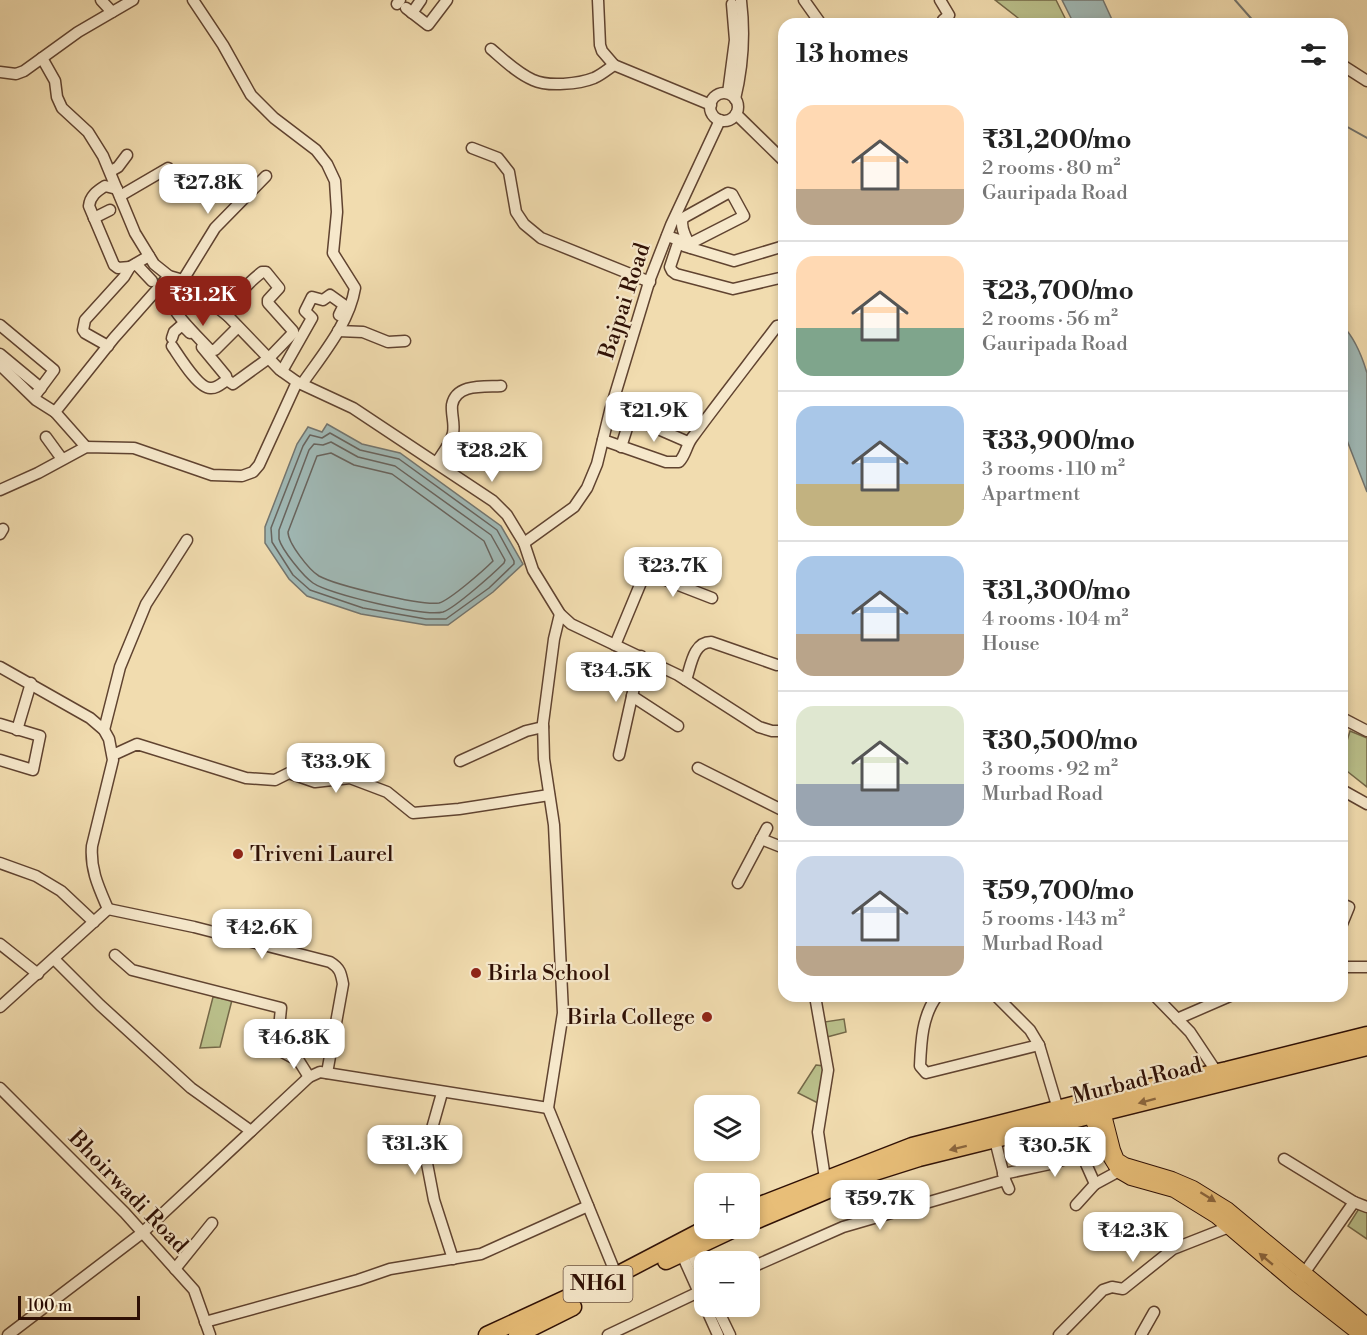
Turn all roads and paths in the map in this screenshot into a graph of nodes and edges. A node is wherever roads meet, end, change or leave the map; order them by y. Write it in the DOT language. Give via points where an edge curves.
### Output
graph roads {
  1 [pos="133,0"];
  2 [pos="193,0"];
  3 [pos="422,0"];
  4 [pos="447,0"];
  5 [pos="598,0"];
  6 [pos="804,0"];
  7 [pos="940,0"];
  8 [pos="734,1"];
  9 [pos="106,4"];
  10 [pos="405,6"];
  11 [pos="817,18"];
  12 [pos="945,18"];
  13 [pos="491,49"];
  14 [pos="42,58"];
  15 [pos="614,65"];
  16 [pos="1348,69"];
  17 [pos="0,72"];
  18 [pos="1367,81"];
  19 [pos="732,96"];
  20 [pos="711,105"];
  21 [pos="736,114"];
  22 [pos="720,120"];
  23 [pos="472,148"];
  24 [pos="127,155"];
  25 [pos="778,155"];
  26 [pos="168,168"];
  27 [pos="114,172"];
  28 [pos="266,176"];
  29 [pos="118,193"];
  30 [pos="110,210"];
  31 [pos="94,218"];
  32 [pos="667,236"];
  33 [pos="686,245"];
  34 [pos="778,248"];
  35 [pos="149,256"];
  36 [pos="133,265"];
  37 [pos="169,276"];
  38 [pos="778,278"];
  39 [pos="152,281"];
  40 [pos="184,281"];
  41 [pos="650,282"];
  42 [pos="228,316"];
  43 [pos="0,325"];
  44 [pos="778,326"];
  45 [pos="238,327"];
  46 [pos="334,330"];
  47 [pos="405,341"];
  48 [pos="108,346"];
  49 [pos="0,354"];
  50 [pos="269,358"];
  51 [pos="0,365"];
  52 [pos="282,370"];
  53 [pos="227,380"];
  54 [pos="300,383"];
  55 [pos="501,386"];
  56 [pos="37,393"];
  57 [pos="55,412"];
  58 [pos="46,437"];
  59 [pos="603,441"];
  60 [pos="688,442"];
  61 [pos="86,447"];
  62 [pos="621,447"];
  63 [pos="62,459"];
  64 [pos="437,462"];
  65 [pos="0,490"];
  66 [pos="187,540"];
  67 [pos="525,543"];
  68 [pos="652,556"];
  69 [pos="645,572"];
  70 [pos="712,598"];
  71 [pos="560,614"];
  72 [pos="615,645"];
  73 [pos="641,656"];
  74 [pos="777,665"];
  75 [pos="0,667"];
  76 [pos="686,680"];
  77 [pos="31,683"];
  78 [pos="632,696"];
  79 [pos="1348,721"];
  80 [pos="0,724"];
  81 [pos="678,726"];
  82 [pos="543,727"];
  83 [pos="17,730"];
  84 [pos="104,730"];
  85 [pos="1367,730"];
  86 [pos="778,731"];
  87 [pos="113,755"];
  88 [pos="619,755"];
  89 [pos="0,760"];
  90 [pos="460,761"];
  91 [pos="698,768"];
  92 [pos="1348,793"];
  93 [pos="549,795"];
  94 [pos="1367,804"];
  95 [pos="778,808"];
  96 [pos="767,828"];
  97 [pos="761,839"];
  98 [pos="778,846"];
  99 [pos="0,863"];
  100 [pos="738,883"];
  101 [pos="108,909"];
  102 [pos="94,922"];
  103 [pos="0,944"];
  104 [pos="115,956"];
  105 [pos="54,959"];
  106 [pos="1348,967"];
  107 [pos="1367,968"];
  108 [pos="38,974"];
  109 [pos="815,1002"];
  110 [pos="933,1002"];
  111 [pos="1002,1002"];
  112 [pos="1161,1002"];
  113 [pos="1215,1002"];
  114 [pos="0,1007"];
  115 [pos="1177,1019"];
  116 [pos="1367,1035"];
  117 [pos="1039,1046"];
  118 [pos="1367,1047"];
  119 [pos="327,1073"];
  120 [pos="309,1077"];
  121 [pos="1220,1077"];
  122 [pos="0,1088"];
  123 [pos="442,1093"];
  124 [pos="1095,1107"];
  125 [pos="548,1108"];
  126 [pos="1058,1109"];
  127 [pos="251,1131"];
  128 [pos="995,1140"];
  129 [pos="1284,1159"];
  130 [pos="1119,1171"];
  131 [pos="1157,1180"];
  132 [pos="1006,1181"];
  133 [pos="1095,1184"];
  134 [pos="826,1185"];
  135 [pos="1363,1204"];
  136 [pos="1076,1205"];
  137 [pos="588,1206"];
  138 [pos="760,1206"];
  139 [pos="760,1218"];
  140 [pos="212,1223"];
  141 [pos="1233,1223"];
  142 [pos="142,1233"];
  143 [pos="694,1238"];
  144 [pos="704,1239"];
  145 [pos="684,1246"];
  146 [pos="453,1259"];
  147 [pos="694,1264"];
  148 [pos="760,1264"];
  149 [pos="175,1269"];
  150 [pos="694,1272"];
  151 [pos="619,1279"];
  152 [pos="1300,1279"];
  153 [pos="694,1293"];
  154 [pos="1335,1307"];
  155 [pos="1154,1312"];
  156 [pos="711,1317"];
  157 [pos="721,1317"];
  158 [pos="205,1322"];
  159 [pos="1367,1325"];
  160 [pos="8,1335"];
  161 [pos="210,1335"];
  162 [pos="487,1335"];
  163 [pos="518,1335"];
  164 [pos="608,1335"];
  165 [pos="718,1335"];
  166 [pos="730,1335"];
  167 [pos="1059,1335"];
  168 [pos="1141,1335"];
  169 [pos="1361,1335"];
  1 -- 9 [label="street"];
  2 -- 46 [label="street" via="224,45 251,95 316,150 335,181 333,253 355,288 353,300"];
  3 -- 10 [label="street"];
  4 -- 10 [label="street" via="430,25"];
  5 -- 15 [label="street" via="600,45"];
  6 -- 11 [label="street"];
  7 -- 12 [label="street" via="948,15"];
  8 -- 19 [label="street" via="744,40 743,61"];
  9 -- 14 [label="street" via="78,32"];
  13 -- 15 [label="street" via="516,71 549,84 594,78"];
  14 -- 17 [label="street" via="20,73"];
  14 -- 27 [label="street" via="55,81 62,108 87,132"];
  15 -- 20 [label="street"];
  16 -- 18 [label="street"];
  19 -- 20 [label="street" via="718,94"];
  19 -- 21 [label="street" via="738,106"];
  20 -- 22 [label="street"];
  21 -- 22 [label="street"];
  21 -- 25 [label="street"];
  22 -- 32 [label="street, Bajpai Road"];
  23 -- 41 [label="street" via="498,158 509,172 516,212 541,238"];
  24 -- 27 [label="street"];
  26 -- 29 [label="street"];
  27 -- 29 [label="street"];
  28 -- 40 [label="street" via="215,228"];
  29 -- 31 [label="street" via="105,186 92,196 89,206"];
  29 -- 35 [label="street"];
  30 -- 31 [label="street"];
  31 -- 36 [label="street" via="114,265"];
  32 -- 33 [label="street"];
  32 -- 41 [label="street, Bajpai Road"];
  33 -- 33 [label="street" via="683,218 732,194 744,216"];
  33 -- 34 [label="street" via="734,261"];
  33 -- 38 [label="street" via="670,267 676,274 733,289"];
  35 -- 36 [label="street"];
  35 -- 37 [label="street"];
  36 -- 39 [label="street"];
  36 -- 48 [label="street" via="83,323 85,333"];
  37 -- 40 [label="street"];
  37 -- 48 [label="street"];
  40 -- 42 [label="street"];
  40 -- 45 [label="street" via="174,299 175,310 210,350 215,350"];
  41 -- 59 [label="street, Bajpai Road"];
  42 -- 45 [label="street"];
  42 -- 50 [label="street" via="245,286 266,272 279,288 268,303 293,331"];
  43 -- 56 [label="street" via="54,370"];
  44 -- 60 [label="street"];
  45 -- 50 [label="street"];
  46 -- 47 [label="street" via="363,332 388,342"];
  46 -- 52 [label="street" via="344,305 330,295 323,300 312,297 305,311 312,318"];
  46 -- 54 [label="street"];
  48 -- 57 [label="street"];
  49 -- 56 [label="street"];
  50 -- 52 [label="street"];
  50 -- 53 [label="street" via="233,384"];
  51 -- 56 [label="street"];
  52 -- 54 [label="street"];
  53 -- 53 [label="street" via="215,388 201,385 172,342 174,332 184,326"];
  54 -- 61 [label="street" via="259,465 242,476 212,475 134,448"];
  54 -- 64 [label="street" via="353,408"];
  55 -- 64 [label="street" via="461,390 454,398 453,433"];
  56 -- 57 [label="street"];
  57 -- 61 [label="street"];
  58 -- 63 [label="street"];
  59 -- 62 [label="street"];
  59 -- 67 [label="street, Bajpai Road" via="587,488 574,507"];
  60 -- 62 [label="street" via="679,462 666,462"];
  60 -- 62 [label="street" via="635,419 628,424"];
  61 -- 63 [label="street"];
  63 -- 65 [label="street"];
  64 -- 67 [label="street" via="493,501"];
  66 -- 84 [label="street" via="147,604 120,668"];
  67 -- 71 [label="street" via="533,570"];
  68 -- 69 [label="street"];
  69 -- 70 [label="street"];
  69 -- 72 [label="street"];
  71 -- 72 [label="street" via="571,624"];
  71 -- 82 [label="street"];
  72 -- 73 [label="street"];
  73 -- 76 [label="street"];
  73 -- 78 [label="street"];
  74 -- 76 [label="street" via="705,642 696,649"];
  75 -- 77 [label="street"];
  76 -- 86 [label="street" via="759,727"];
  77 -- 83 [label="street"];
  77 -- 84 [label="street"];
  78 -- 81 [label="street"];
  78 -- 88 [label="street"];
  79 -- 85 [label="street"];
  80 -- 83 [label="street"];
  82 -- 90 [label="street"];
  82 -- 93 [label="street"];
  83 -- 89 [label="street" via="40,736 33,770"];
  84 -- 87 [label="street"];
  87 -- 93 [label="street" via="137,744 246,778 275,780 289,773 315,782 350,777 387,792 413,813"];
  87 -- 101 [label="street" via="91,857"];
  91 -- 95 [label="street"];
  92 -- 94 [label="street"];
  93 -- 125 [label="street" via="554,825 563,1013"];
  96 -- 97 [label="street"];
  97 -- 98 [label="street"];
  97 -- 100 [label="street"];
  99 -- 102 [label="street" via="36,876 61,891"];
  101 -- 102 [label="street"];
  101 -- 119 [label="street" via="194,927 336,966 343,984"];
  102 -- 105 [label="street"];
  103 -- 108 [label="street"];
  104 -- 120 [label="street" via="132,970 281,1008 277,1049 299,1061"];
  105 -- 108 [label="street"];
  105 -- 127 [label="street" via="192,1088"];
  106 -- 107 [label="street"];
  108 -- 114 [label="street"];
  109 -- 134 [label="street" via="828,1070 818,1132"];
  110 -- 117 [label="street" via="922,1038 920,1066 926,1073"];
  111 -- 117 [label="street" via="1030,1030"];
  112 -- 115 [label="street"];
  113 -- 115 [label="street"];
  115 -- 121 [label="street"];
  116 -- 121 [label="highway"];
  117 -- 126 [label="street"];
  118 -- 121 [label="highway, Murbad Road"];
  119 -- 120 [label="street"];
  119 -- 123 [label="street"];
  120 -- 127 [label="street"];
  121 -- 124 [label="highway"];
  122 -- 142 [label="street, Bhoirwadi Road"];
  123 -- 125 [label="street"];
  123 -- 146 [label="street" via="425,1153 434,1200"];
  124 -- 126 [label="highway"];
  124 -- 128 [label="highway, Murbad Road"];
  124 -- 130 [label="main road" via="1101,1142"];
  124 -- 131 [label="main road" via="1117,1160"];
  125 -- 137 [label="street"];
  126 -- 134 [label="highway" via="912,1146"];
  127 -- 142 [label="street"];
  128 -- 132 [label="street"];
  128 -- 134 [label="highway, Murbad Road, one-way"];
  129 -- 135 [label="street"];
  130 -- 131 [label="main road" via="1131,1178"];
  130 -- 133 [label="street"];
  131 -- 141 [label="main road"];
  132 -- 133 [label="street" via="1075,1156 1083,1157"];
  132 -- 148 [label="street" via="843,1227"];
  133 -- 136 [label="street"];
  134 -- 138 [label="highway"];
  134 -- 139 [label="highway, Murbad Road"];
  135 -- 152 [label="street"];
  137 -- 146 [label="street" via="481,1254"];
  137 -- 151 [label="street"];
  140 -- 149 [label="street"];
  141 -- 152 [label="main road"];
  141 -- 167 [label="street" via="1173,1249 1123,1289 1103,1290"];
  142 -- 149 [label="street, Bhoirwadi Road"];
  142 -- 160 [label="street"];
  143 -- 145 [label="highway, NH61"];
  144 -- 145 [label="highway, NH61"];
  145 -- 147 [label="street"];
  145 -- 150 [label="street"];
  145 -- 151 [label="highway, NH61"];
  146 -- 158 [label="street" via="390,1269"];
  149 -- 158 [label="street, Bhoirwadi Road" via="194,1290"];
  151 -- 162 [label="highway, NH61"];
  151 -- 163 [label="highway, NH61"];
  152 -- 154 [label="main road"];
  153 -- 164 [label="street"];
  154 -- 159 [label="main road"];
  154 -- 169 [label="main road"];
  155 -- 168 [label="street"];
  156 -- 165 [label="street"];
  157 -- 166 [label="street"];
  158 -- 161 [label="street, Bhoirwadi Road"];
}
